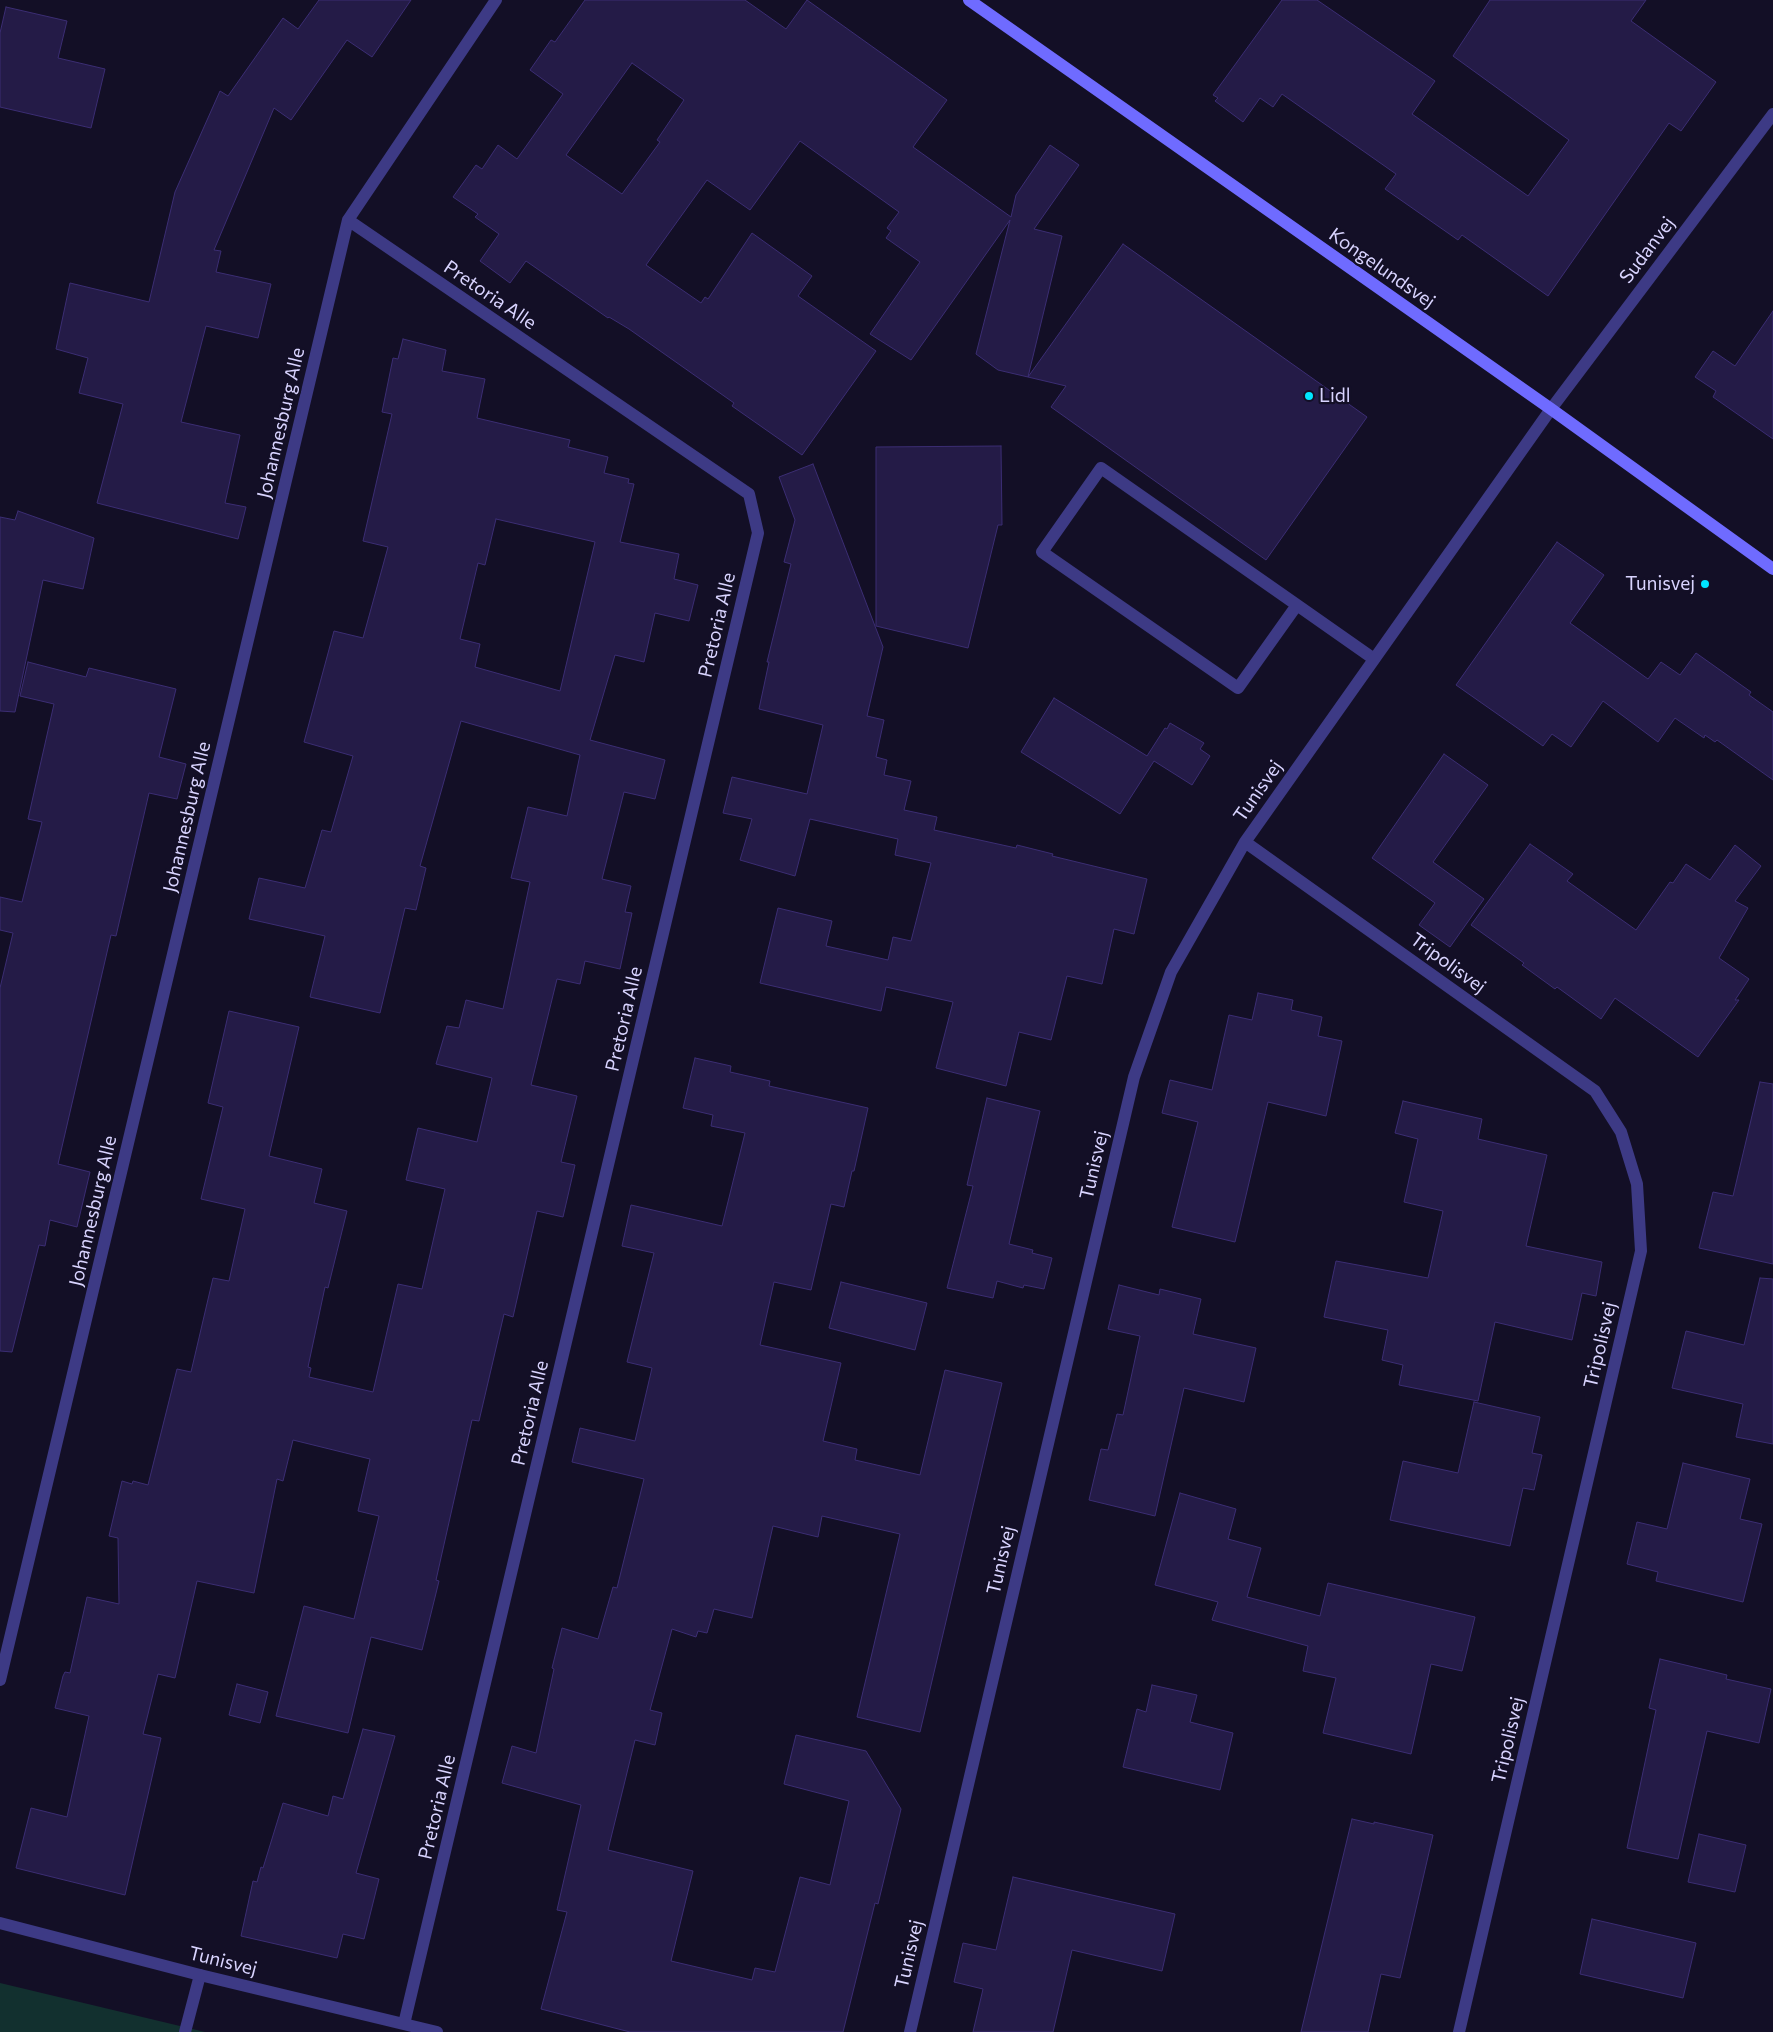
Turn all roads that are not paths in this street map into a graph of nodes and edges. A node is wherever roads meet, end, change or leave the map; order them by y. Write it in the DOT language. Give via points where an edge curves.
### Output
graph roads {
  1 [pos="496,0"];
  2 [pos="969,0"];
  3 [pos="1773,114"];
  4 [pos="348,220"];
  5 [pos="1551,409"];
  6 [pos="1773,569"];
  7 [pos="1297,605"];
  8 [pos="1374,659"];
  9 [pos="1245,842"];
  10 [pos="0,1680"];
  11 [pos="0,1923"];
  12 [pos="200,1975"];
  13 [pos="404,2024"];
  14 [pos="185,2032"];
  15 [pos="437,2032"];
  16 [pos="910,2032"];
  17 [pos="1459,2032"];
  1 -- 4 [label="street, Johannesburg Alle"];
  2 -- 5 [label="street, Kongelundsvej"];
  3 -- 5 [label="street, Sudanvej"];
  4 -- 10 [label="street, Johannesburg Alle"];
  4 -- 13 [label="street, Pretoria Alle" via="749,494 758,533"];
  5 -- 6 [label="street, Kongelundsvej"];
  5 -- 8 [label="street, Tunisvej"];
  7 -- 7 [label="street" via="1238,688 1042,552 1101,468"];
  7 -- 8 [label="street"];
  8 -- 9 [label="street, Tunisvej"];
  9 -- 16 [label="street, Tunisvej" via="1171,972 1134,1077"];
  9 -- 17 [label="street, Tripolisvej" via="1595,1092 1621,1132 1637,1184 1641,1251"];
  11 -- 12 [label="street, Tunisvej"];
  12 -- 13 [label="street, Tunisvej"];
  12 -- 14 [label="street"];
  13 -- 15 [label="street, Tunisvej"];
}
